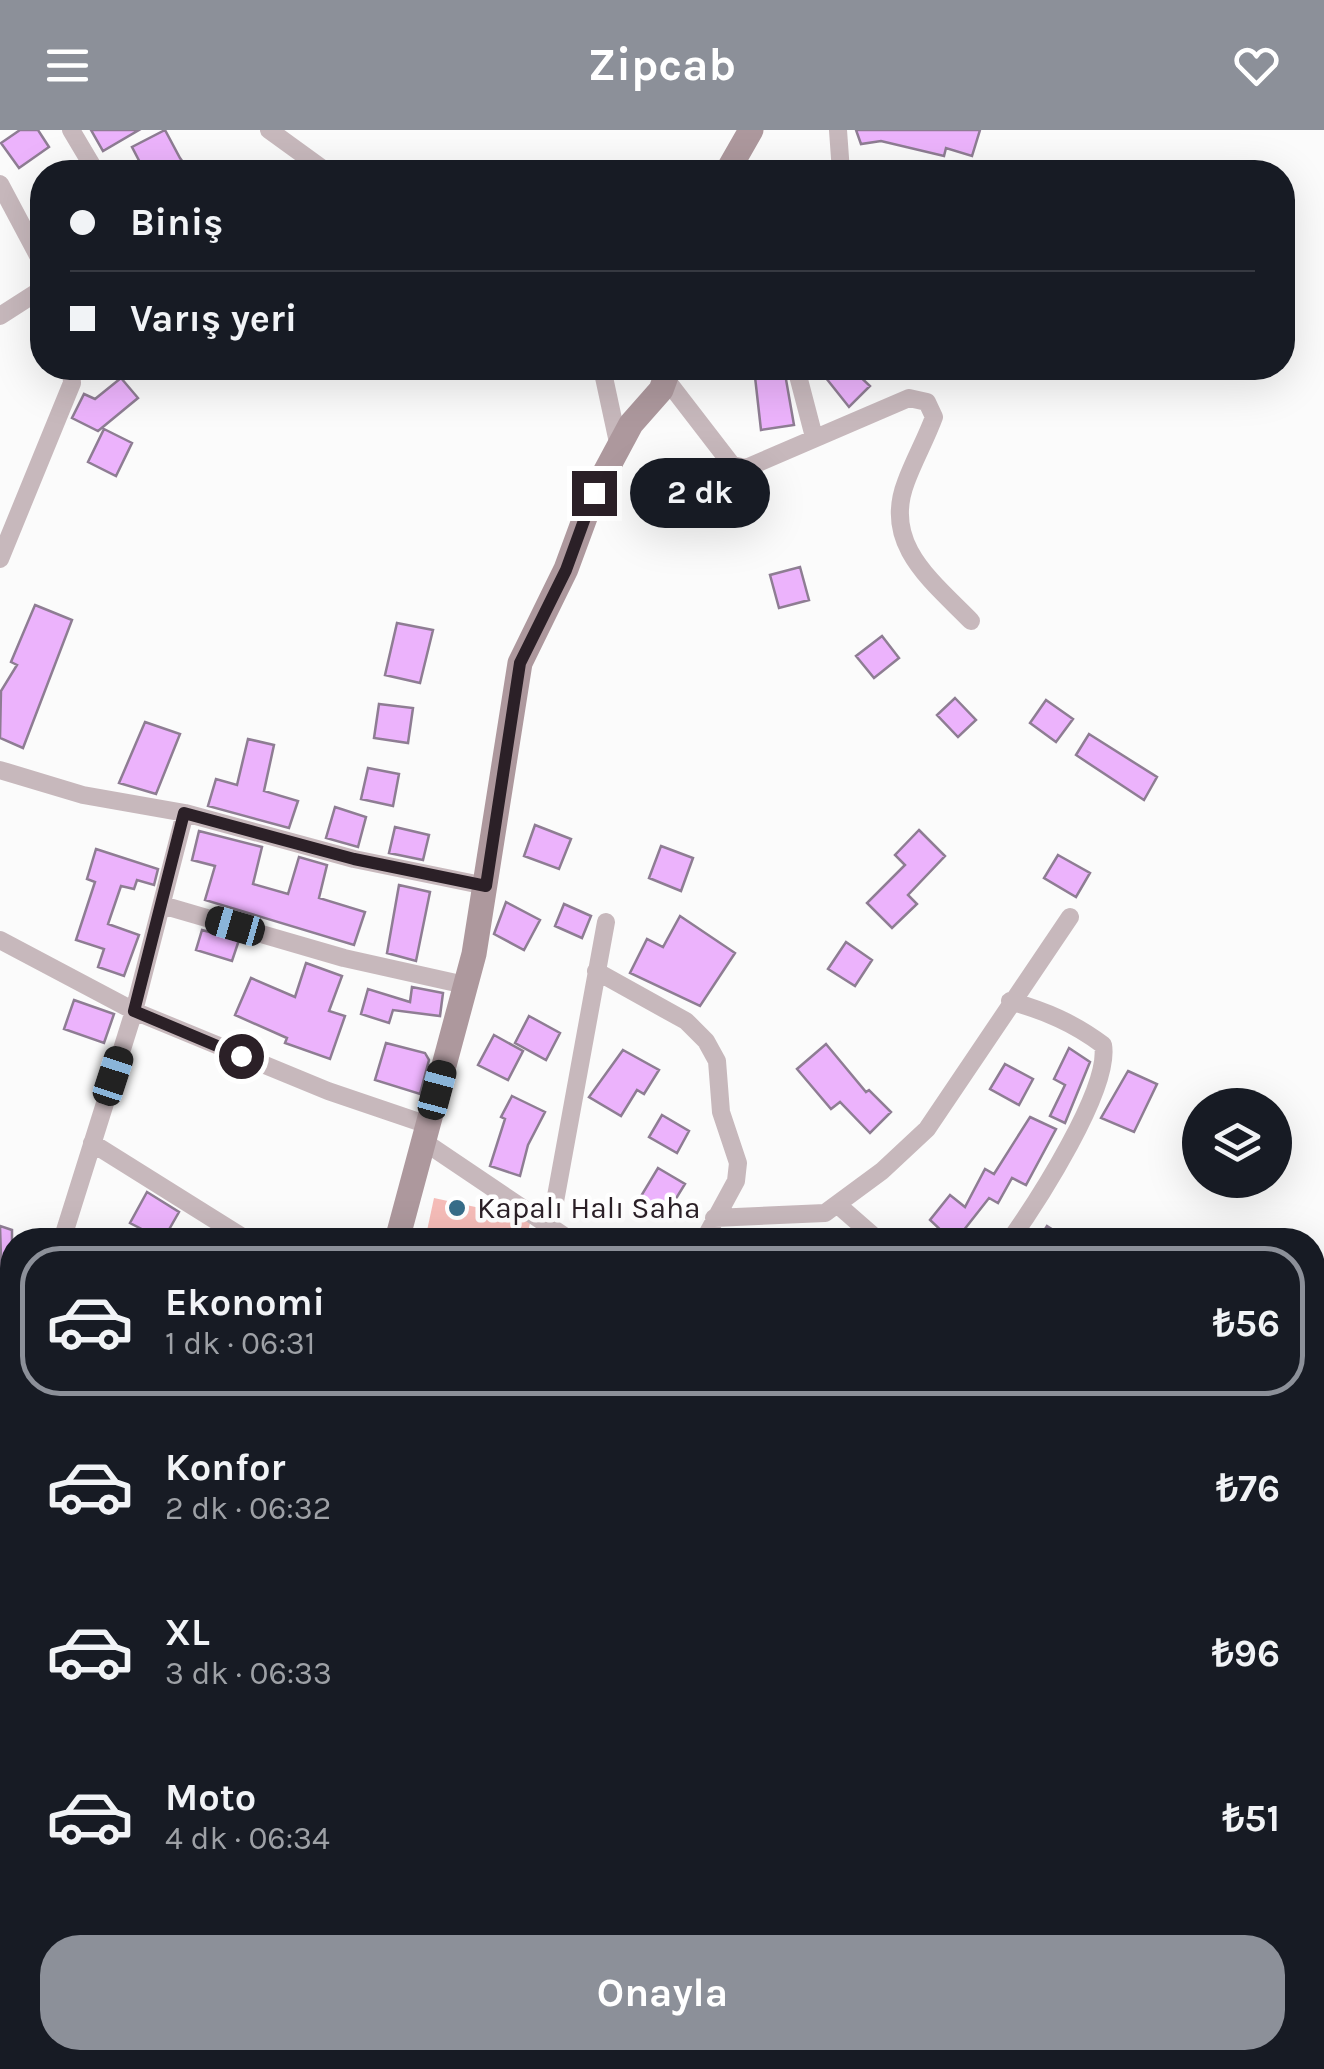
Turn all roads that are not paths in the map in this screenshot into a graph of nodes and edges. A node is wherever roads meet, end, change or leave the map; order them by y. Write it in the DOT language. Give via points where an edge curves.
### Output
graph roads {
  1 [pos="72,130"];
  2 [pos="270,130"];
  3 [pos="751,130"];
  4 [pos="838,130"];
  5 [pos="89,160"];
  6 [pos="311,160"];
  7 [pos="734,160"];
  8 [pos="840,160"];
  9 [pos="0,184"];
  10 [pos="30,240"];
  11 [pos="30,297"];
  12 [pos="0,316"];
  13 [pos="72,380"];
  14 [pos="606,380"];
  15 [pos="664,380"];
  16 [pos="666,380"];
  17 [pos="799,380"];
  18 [pos="625,436"];
  19 [pos="814,437"];
  20 [pos="0,559"];
  21 [pos="972,621"];
  22 [pos="0,770"];
  23 [pos="184,813"];
  24 [pos="486,886"];
  25 [pos="162,905"];
  26 [pos="1070,917"];
  27 [pos="606,922"];
  28 [pos="0,940"];
  29 [pos="596,970"];
  30 [pos="465,985"];
  31 [pos="1010,1001"];
  32 [pos="134,1011"];
  33 [pos="426,1133"];
  34 [pos="92,1143"];
  35 [pos="838,1206"];
  36 [pos="714,1218"];
  37 [pos="66,1228"];
  38 [pos="228,1228"];
  39 [pos="399,1228"];
  40 [pos="544,1228"];
  41 [pos="550,1228"];
  42 [pos="709,1228"];
  43 [pos="864,1228"];
  44 [pos="1017,1228"];
  1 -- 5 [label="street"];
  2 -- 6 [label="street"];
  3 -- 7 [label="street"];
  4 -- 8 [label="street"];
  9 -- 10 [label="street"];
  11 -- 12 [label="street"];
  13 -- 20 [label="street"];
  14 -- 18 [label="street"];
  15 -- 18 [label="street"];
  16 -- 19 [label="street" via="732,466 746,468"];
  17 -- 19 [label="street"];
  18 -- 24 [label="street" via="520,663"];
  19 -- 21 [label="street" via="908,398 927,402 934,416 904,487 898,520 908,556"];
  22 -- 23 [label="street" via="83,795"];
  23 -- 24 [label="street"];
  23 -- 25 [label="street"];
  24 -- 30 [label="street"];
  25 -- 30 [label="street"];
  25 -- 32 [label="street"];
  26 -- 31 [label="street"];
  27 -- 29 [label="street"];
  28 -- 32 [label="street"];
  29 -- 36 [label="street" via="686,1021 717,1061 721,1112 738,1163 736,1182"];
  29 -- 41 [label="street"];
  30 -- 33 [label="street"];
  31 -- 35 [label="street" via="927,1129"];
  31 -- 44 [label="street" via="1084,1030 1102,1045 1106,1060"];
  32 -- 33 [label="street"];
  32 -- 34 [label="street"];
  33 -- 39 [label="street"];
  33 -- 40 [label="street"];
  34 -- 37 [label="street"];
  34 -- 38 [label="street"];
  35 -- 36 [label="street" via="792,1218"];
  35 -- 43 [label="street"];
  36 -- 42 [label="street"];
}
